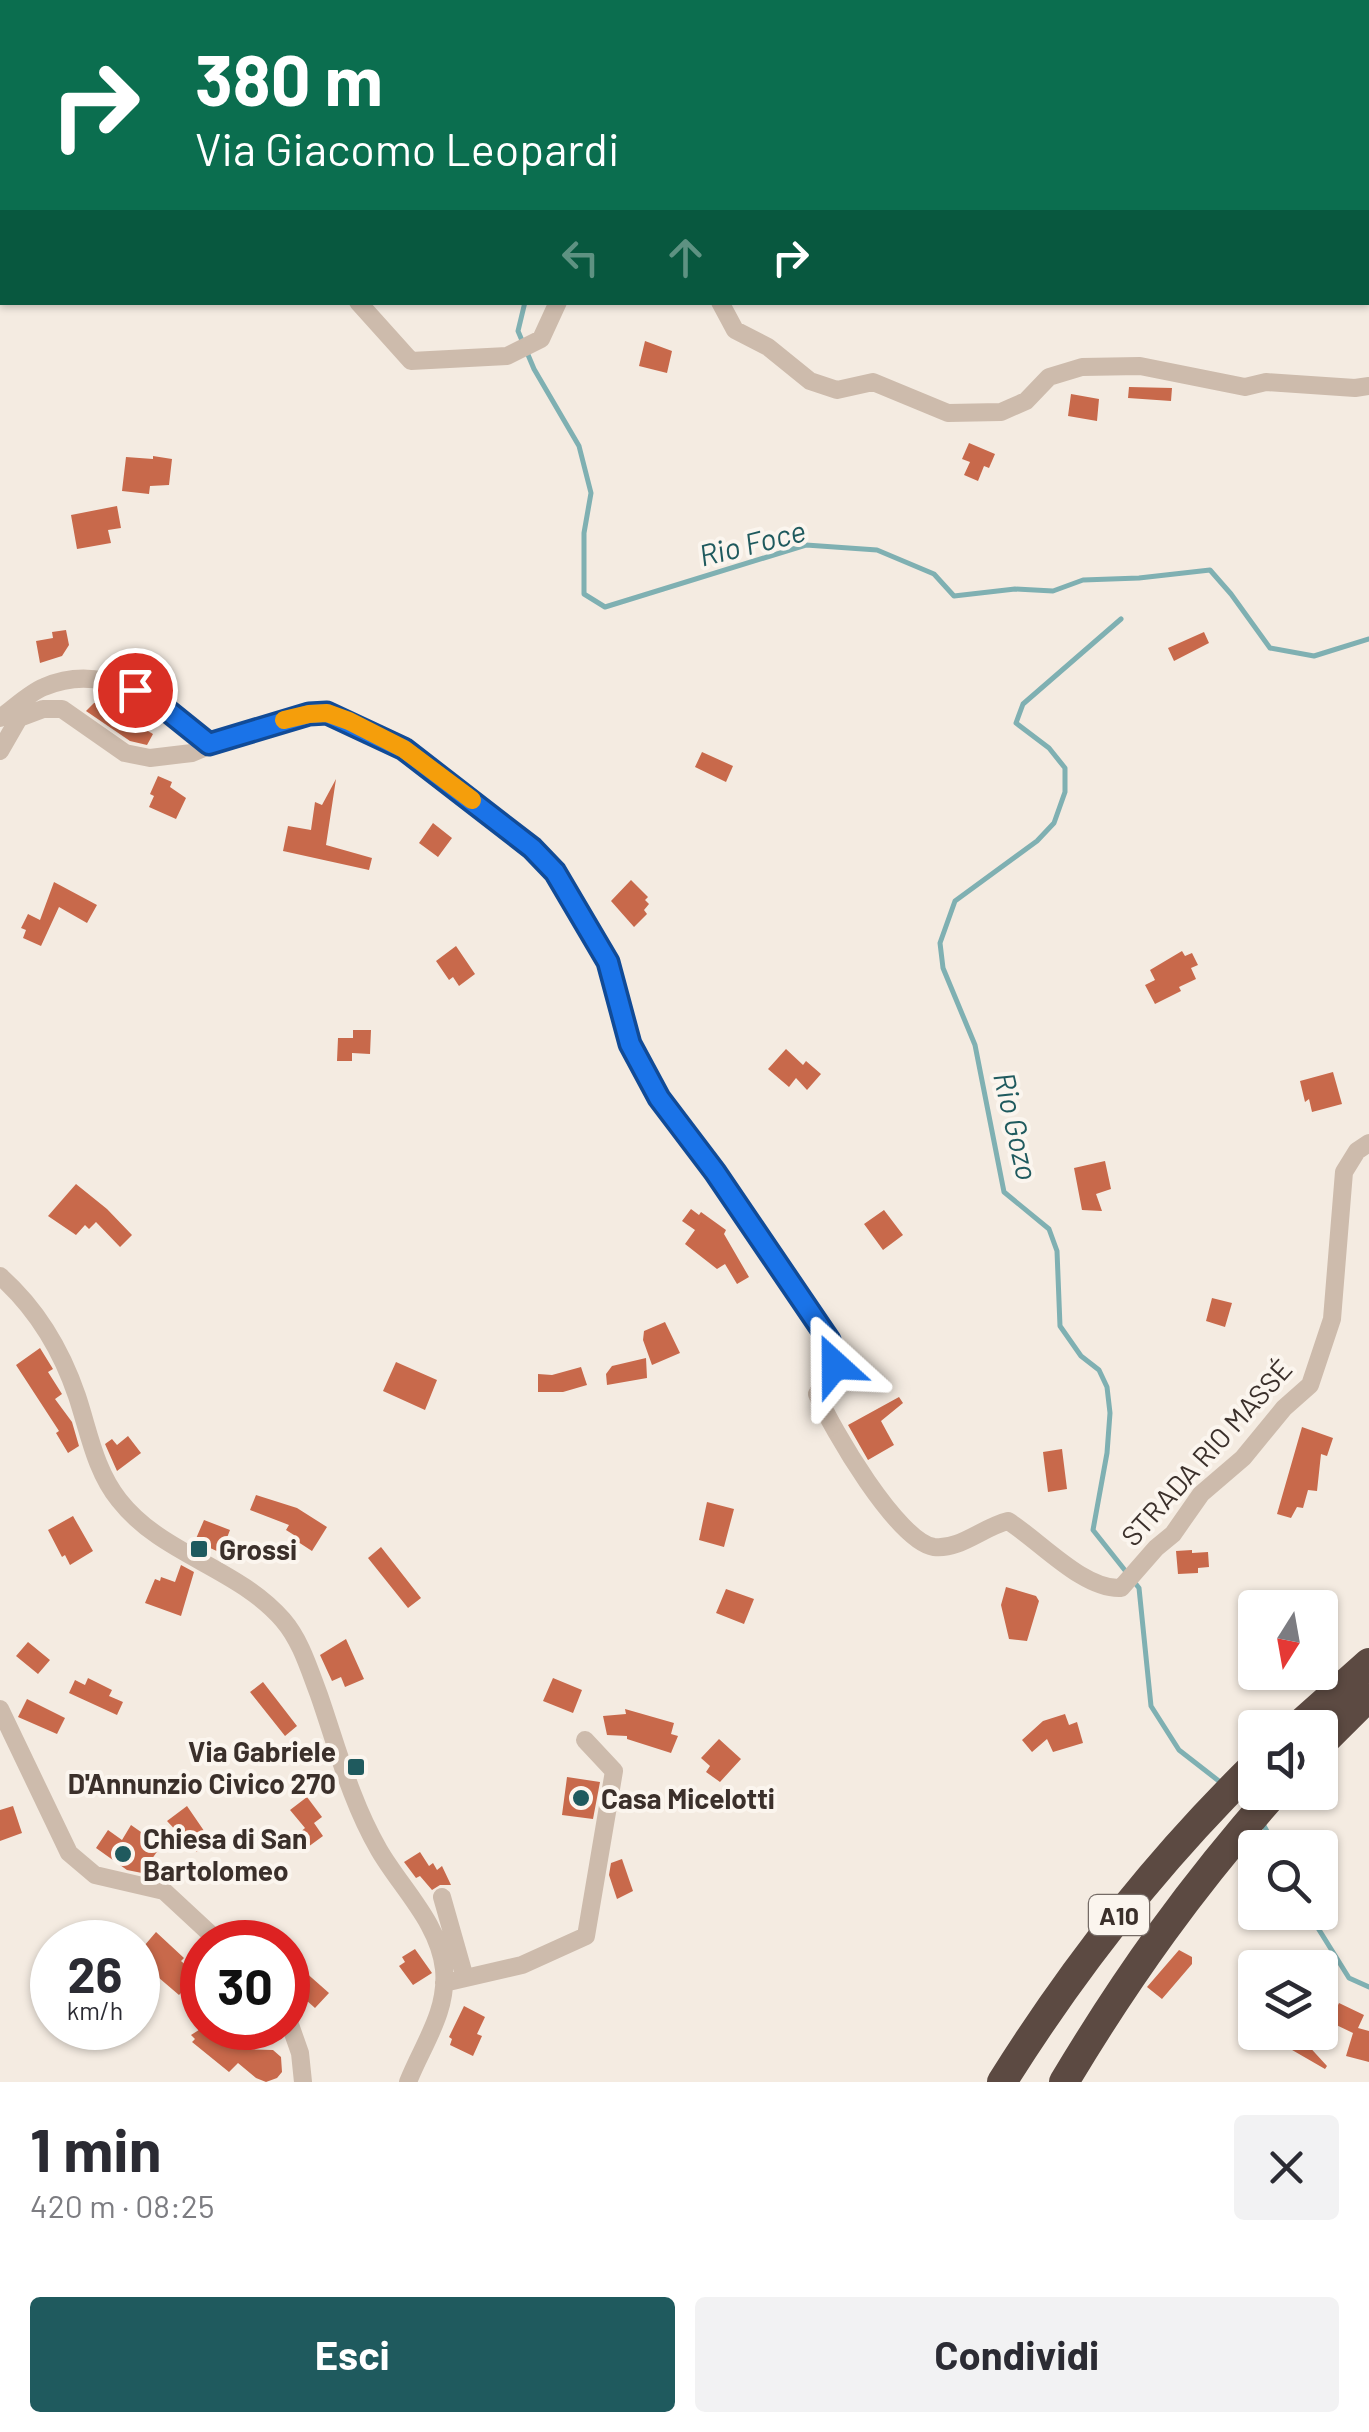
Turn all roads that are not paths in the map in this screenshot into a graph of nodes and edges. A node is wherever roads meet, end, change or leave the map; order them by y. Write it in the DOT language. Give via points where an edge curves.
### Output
graph roads {
  1 [pos="361,305"];
  2 [pos="557,305"];
  3 [pos="722,305"];
  4 [pos="1369,386"];
  5 [pos="14,713"];
  6 [pos="209,744"];
  7 [pos="0,750"];
  8 [pos="1369,1143"];
  9 [pos="0,1276"];
  10 [pos="1369,1663"];
  11 [pos="1369,1696"];
  12 [pos="0,1709"];
  13 [pos="1316,1710"];
  14 [pos="1338,1727"];
  15 [pos="585,1740"];
  16 [pos="9,1746"];
  17 [pos="1238,1783"];
  18 [pos="1260,1810"];
  19 [pos="442,1897"];
  20 [pos="195,1920"];
  21 [pos="465,1978"];
  22 [pos="444,1983"];
  23 [pos="299,2050"];
  24 [pos="303,2082"];
  25 [pos="408,2082"];
  26 [pos="1002,2082"];
  27 [pos="1064,2082"];
  1 -- 2 [label="street" via="412,361 507,356 540,339"];
  3 -- 4 [label="street" via="736,330 810,381 837,390 873,382 948,413 1001,412 1026,402 1049,377 1082,367 1140,366 1246,386"];
  5 -- 6 [label="street" via="62,709 125,753 150,758"];
  5 -- 6 [label="street" via="40,688 76,676 103,679 163,707"];
  5 -- 7 [label="street"];
  6 -- 8 [label="street, STRADA RIO MASSÉ" via="327,713 404,749 555,872 608,962 630,1044 659,1098 829,1340 835,1365 817,1394 848,1453 910,1535 930,1546 949,1546 1008,1521 1106,1589 1121,1588 1174,1534 1201,1494 1310,1385 1332,1319 1344,1172"];
  9 -- 22 [label="street" via="41,1320 59,1351 99,1470 119,1501 148,1531 262,1598 302,1649 355,1801 440,1947"];
  10 -- 13 [label="highway"];
  11 -- 14 [label="highway"];
  12 -- 16 [label="street"];
  15 -- 21 [label="street" via="614,1772 586,1936 522,1965"];
  16 -- 20 [label="street" via="69,1853 95,1874 164,1891"];
  17 -- 26 [label="highway, A10" via="1127,1904"];
  18 -- 27 [label="highway, A10" via="1166,1923"];
  19 -- 21 [label="street"];
  21 -- 22 [label="street"];
  22 -- 25 [label="street" via="437,2023"];
  23 -- 24 [label="street"];
}
